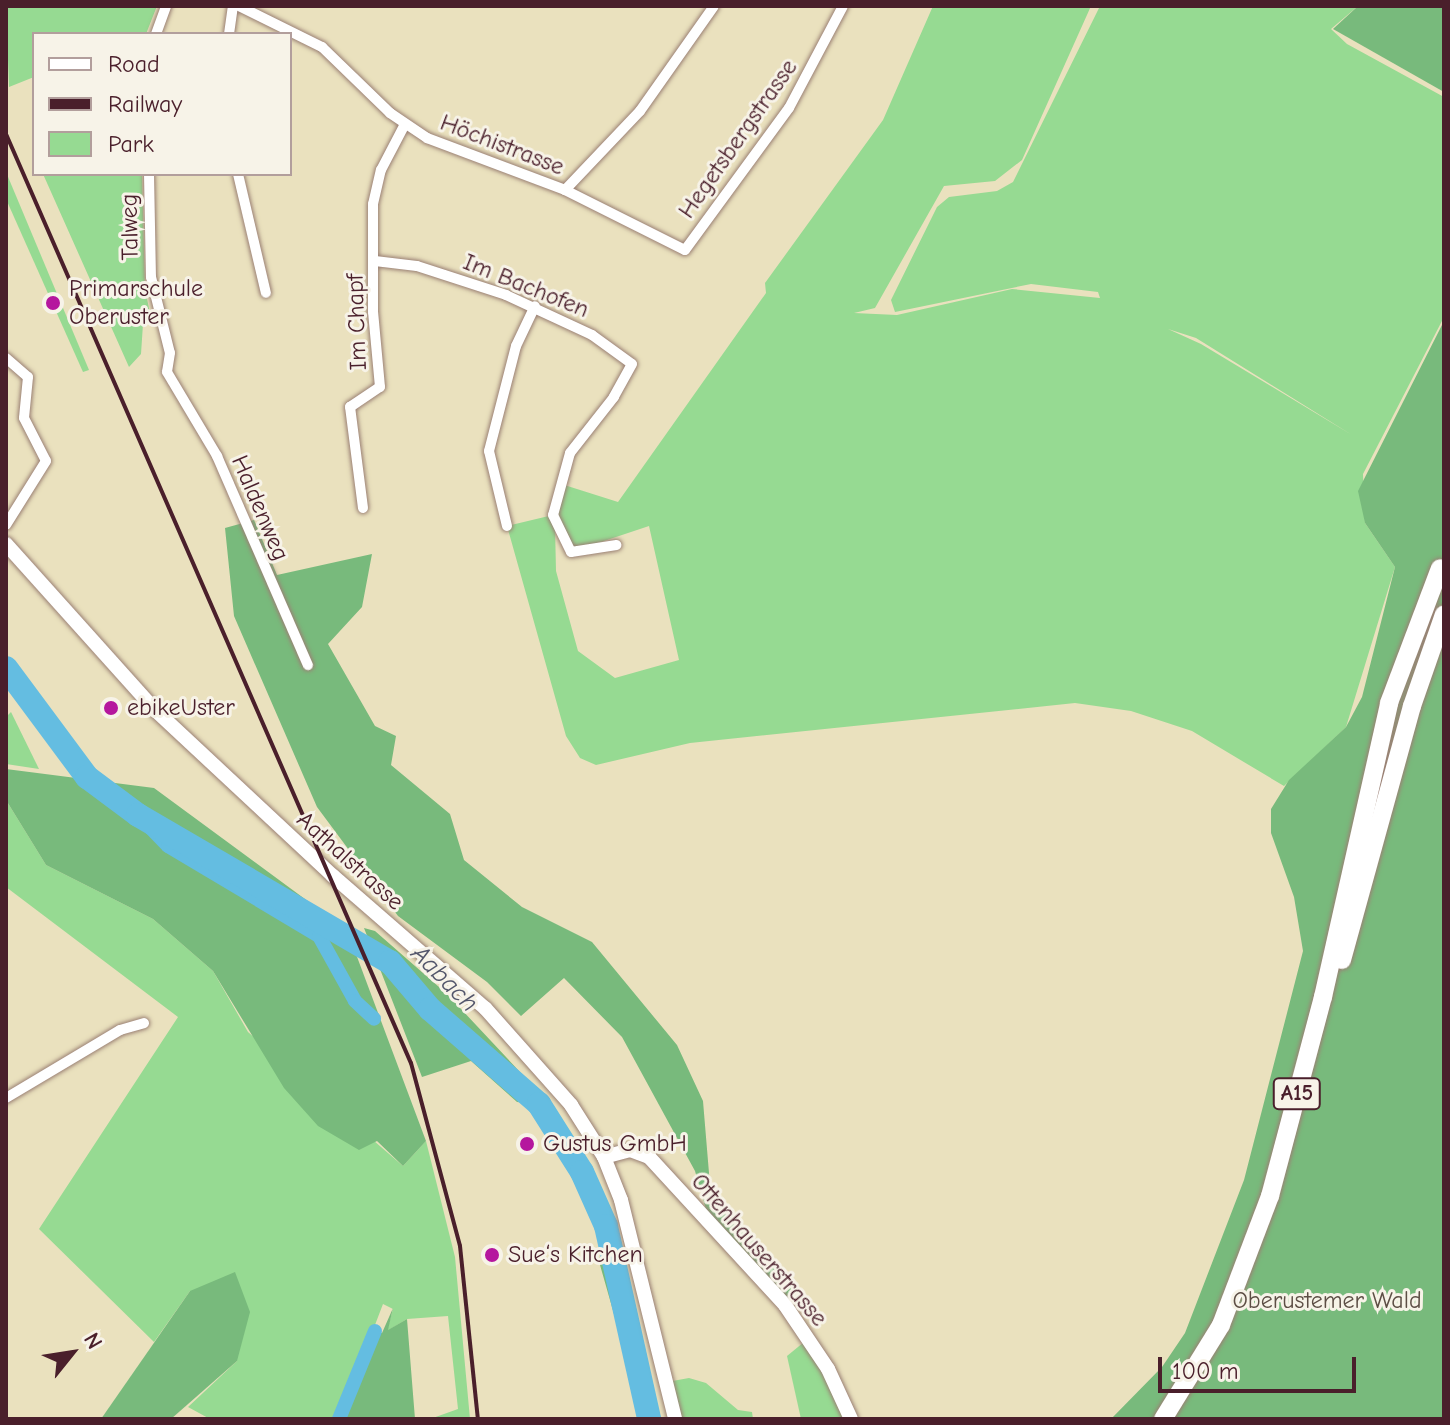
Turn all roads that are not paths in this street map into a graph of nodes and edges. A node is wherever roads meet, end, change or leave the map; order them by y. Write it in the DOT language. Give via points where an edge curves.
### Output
graph roads {
  1 [pos="166,6"];
  2 [pos="236,6"];
  3 [pos="714,6"];
  4 [pos="843,6"];
  5 [pos="157,32"];
  6 [pos="230,32"];
  7 [pos="291,32"];
  8 [pos="292,33"];
  9 [pos="405,124"];
  10 [pos="149,176"];
  11 [pos="238,176"];
  12 [pos="565,190"];
  13 [pos="685,250"];
  14 [pos="375,261"];
  15 [pos="266,293"];
  16 [pos="535,306"];
  17 [pos="6,358"];
  18 [pos="167,372"];
  19 [pos="363,508"];
  20 [pos="6,525"];
  21 [pos="507,526"];
  22 [pos="6,544"];
  23 [pos="616,545"];
  24 [pos="1440,568"];
  25 [pos="1444,614"];
  26 [pos="308,665"];
  27 [pos="144,1023"];
  28 [pos="6,1098"];
  29 [pos="604,1157"];
  30 [pos="675,1419"];
  31 [pos="851,1419"];
  32 [pos="1163,1419"];
  33 [pos="1176,1419"];
  1 -- 5 [label="street"];
  2 -- 6 [label="street, Höchistrasse"];
  2 -- 7 [label="street, Höchistrasse"];
  3 -- 12 [label="street" via="640,111"];
  4 -- 13 [label="street, Hegetsbergstrasse" via="789,108"];
  8 -- 9 [label="street, Höchistrasse" via="322,47"];
  9 -- 12 [label="street, Höchistrasse" via="449,148"];
  9 -- 14 [label="street, Im Chapf" via="376,186"];
  10 -- 18 [label="street, Talweg" via="151,277 170,353"];
  11 -- 15 [label="street"];
  12 -- 13 [label="street, Höchistrasse"];
  14 -- 16 [label="street, Im Bachofen" via="417,266"];
  14 -- 19 [label="street, Im Chapf" via="373,312 380,387 350,407"];
  16 -- 21 [label="street" via="511,364 489,451"];
  16 -- 23 [label="street, Im Bachofen" via="592,335 632,364 614,397 570,453 553,515 571,552"];
  17 -- 20 [label="street" via="24,370 30,385 24,418 46,461"];
  18 -- 26 [label="street, Haldenweg" via="176,396 206,433"];
  22 -- 29 [label="main road, Aathalstrasse" via="186,741 507,1030 571,1105"];
  24 -- 32 [label="highway, A15" via="1400,669 1270,1196 1221,1325"];
  25 -- 33 [label="highway, A15" via="1255,1269 1227,1333"];
  27 -- 28 [label="street" via="120,1030"];
  29 -- 30 [label="main road, Aathalstrasse" via="634,1243"];
  29 -- 31 [label="main road, Ottenhauserstrasse" via="630,1150 649,1157 785,1305 828,1369"];
}
